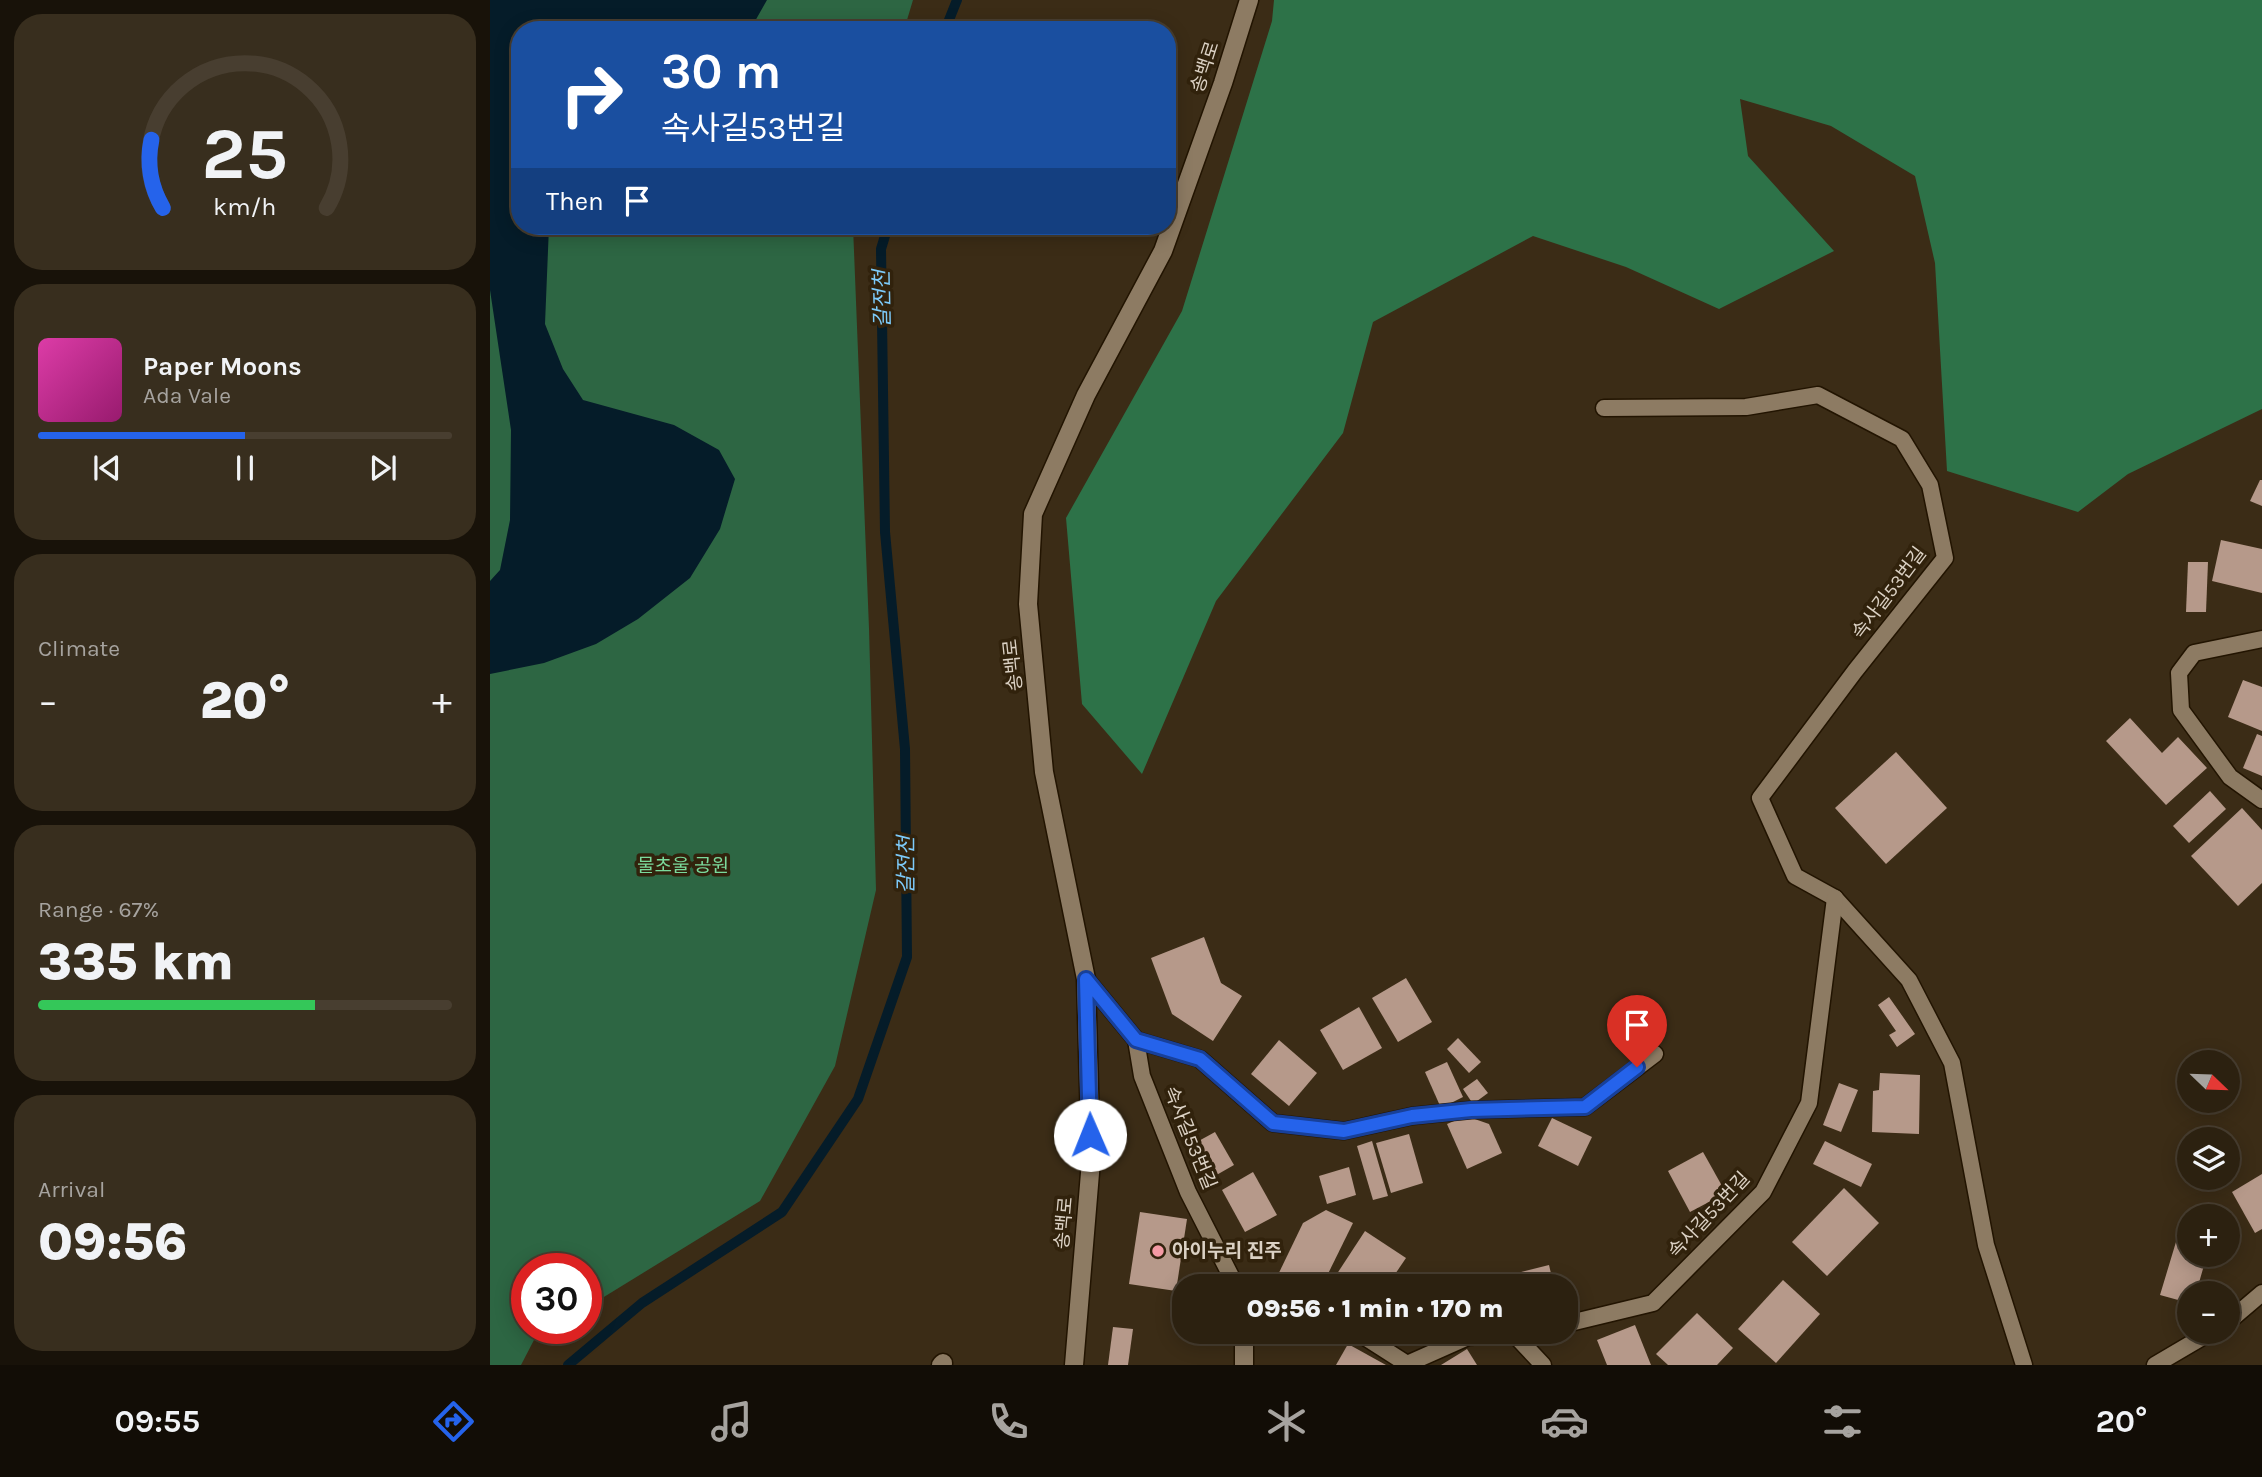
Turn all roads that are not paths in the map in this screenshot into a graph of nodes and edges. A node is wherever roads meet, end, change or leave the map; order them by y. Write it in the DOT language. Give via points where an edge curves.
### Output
graph roads {
  1 [pos="1249,0"];
  2 [pos="1176,215"];
  3 [pos="1169,235"];
  4 [pos="1604,408"];
  5 [pos="2262,639"];
  6 [pos="2262,800"];
  7 [pos="1835,898"];
  8 [pos="1086,979"];
  9 [pos="1136,1040"];
  10 [pos="1655,1054"];
  11 [pos="1230,1274"];
  12 [pos="2262,1293"];
  13 [pos="2240,1312"];
  14 [pos="1578,1321"];
  15 [pos="1244,1344"];
  16 [pos="1376,1344"];
  17 [pos="1452,1344"];
  18 [pos="1528,1344"];
  19 [pos="2191,1344"];
  20 [pos="1074,1365"];
  21 [pos="1244,1365"];
  22 [pos="1543,1365"];
  23 [pos="2024,1365"];
  24 [pos="2155,1365"];
  1 -- 2 [label="street, 송백로"];
  3 -- 8 [label="street, 송백로" via="1086,395 1033,514 1028,604 1044,772"];
  4 -- 7 [label="lane, 속사길53번길" via="1746,407 1818,395 1902,439 1930,485 1945,558 1760,797 1795,876"];
  5 -- 6 [label="lane" via="2194,653 2179,673 2181,710 2230,777"];
  7 -- 14 [label="lane, 속사길53번길" via="1809,1103 1763,1192 1653,1303"];
  7 -- 23 [label="lane, 속사길53번길" via="1909,980 1952,1063 1986,1245"];
  8 -- 9 [label="lane, 속사길53번길"];
  8 -- 20 [label="street, 송백로" via="1091,1161"];
  9 -- 10 [label="lane" via="1200,1059 1273,1123 1344,1131 1412,1116 1471,1110 1585,1107"];
  9 -- 11 [label="lane, 속사길53번길" via="1142,1076 1183,1179"];
  12 -- 13 [label="lane"];
  15 -- 21 [label="street"];
  16 -- 17 [label="lane" via="1407,1364"];
  18 -- 22 [label="lane"];
  19 -- 24 [label="lane"];
}
